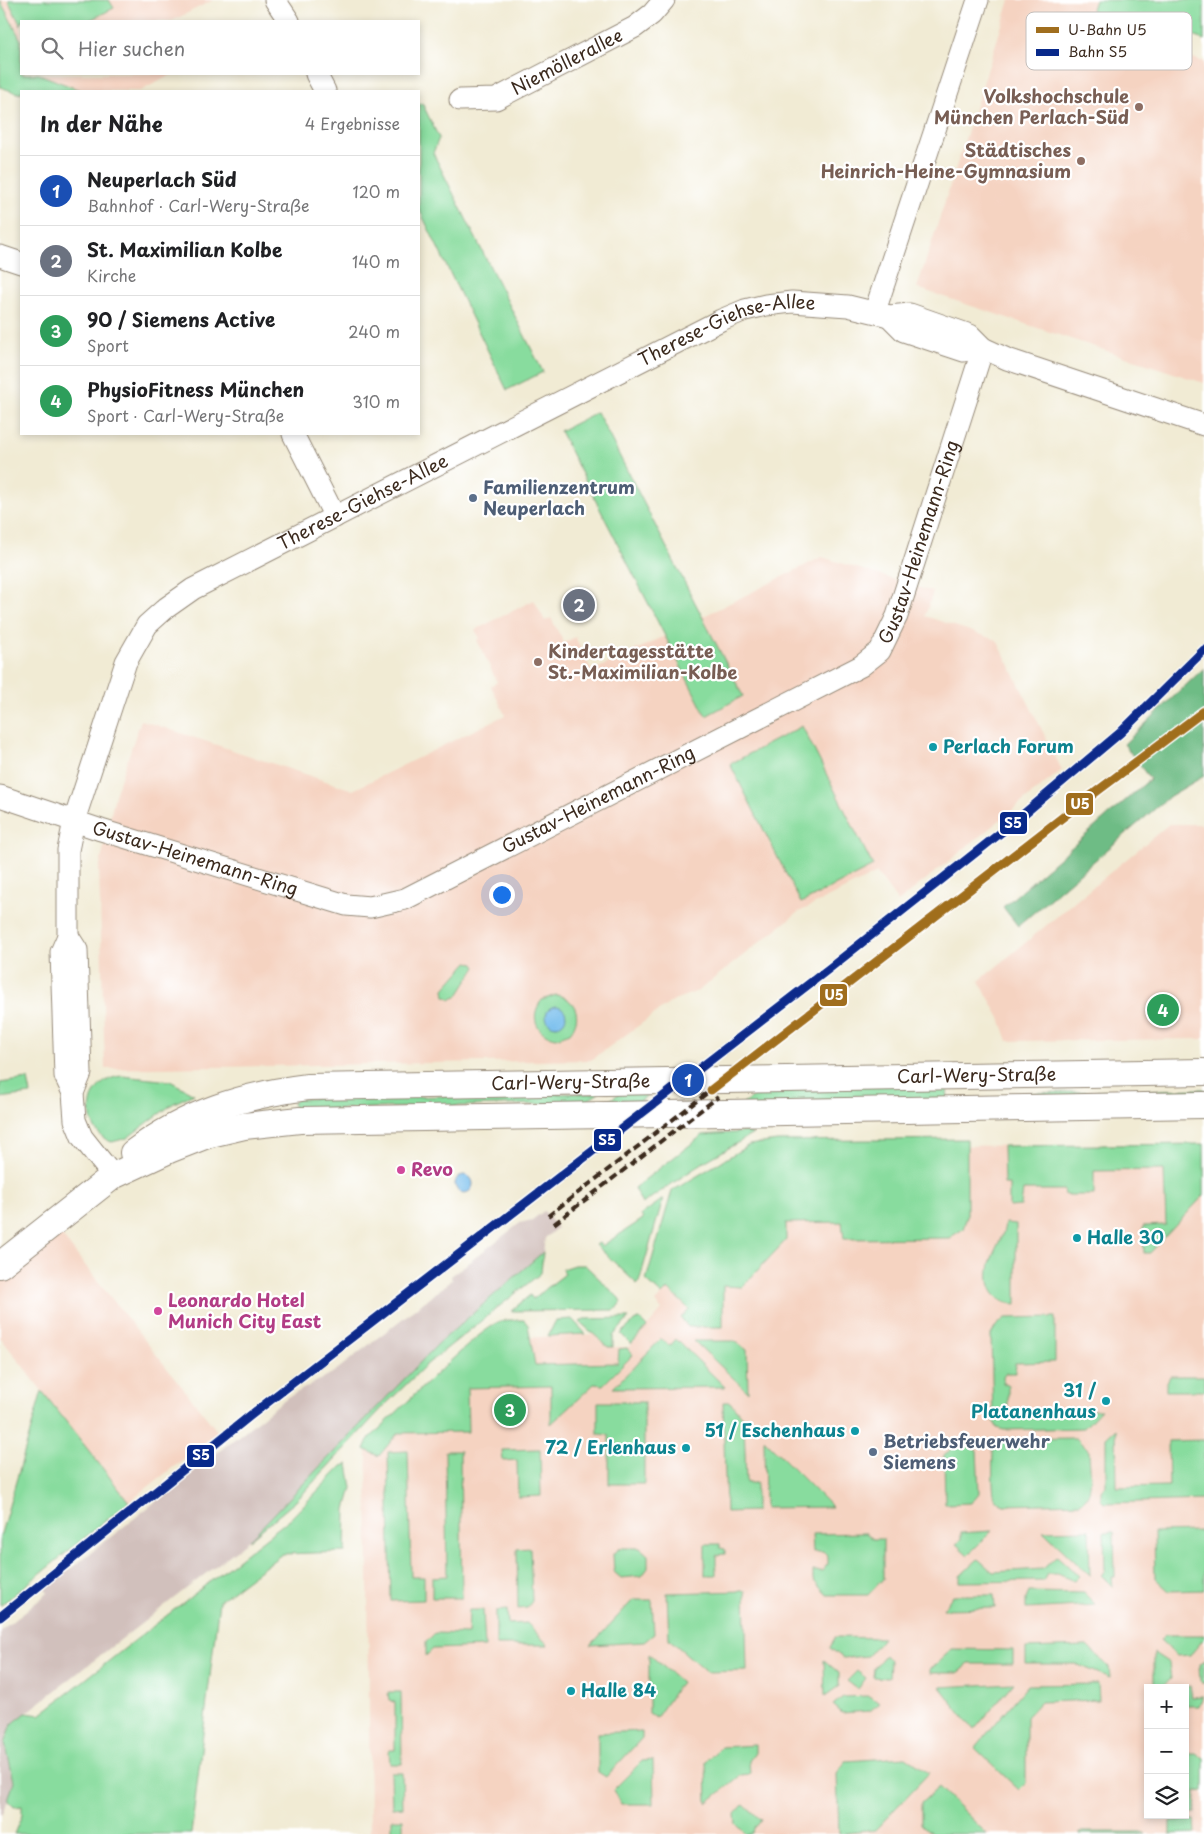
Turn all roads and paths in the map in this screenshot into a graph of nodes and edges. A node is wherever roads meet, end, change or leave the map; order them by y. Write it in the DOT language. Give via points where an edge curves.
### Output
graph roads {
  1 [pos="275,0"];
  2 [pos="664,0"];
  3 [pos="978,0"];
  4 [pos="287,20"];
  5 [pos="317,75"];
  6 [pos="324,90"];
  7 [pos="460,100"];
  8 [pos="0,256"];
  9 [pos="20,263"];
  10 [pos="882,314"];
  11 [pos="983,348"];
  12 [pos="1204,425"];
  13 [pos="294,435"];
  14 [pos="335,516"];
  15 [pos="0,796"];
  16 [pos="74,820"];
  17 [pos="1204,1072"];
  18 [pos="271,1092"];
  19 [pos="1204,1105"];
  20 [pos="274,1122"];
  21 [pos="113,1176"];
  22 [pos="0,1265"];
  1 -- 4 [label="street"];
  2 -- 7 [label="street, Niemöllerallee" via="635,27 496,99"];
  3 -- 10 [label="street"];
  5 -- 6 [label="street"];
  8 -- 9 [label="street"];
  10 -- 11 [label="street, Therese-Giehse-Allee" via="910,314 970,335"];
  10 -- 14 [label="street, Therese-Giehse-Allee" via="848,306 792,302 746,310"];
  11 -- 12 [label="street, Therese-Giehse-Allee"];
  11 -- 16 [label="street, Gustav-Heinemann-Ring" via="897,616 880,651 861,666 405,899 386,904 370,907 346,905"];
  13 -- 14 [label="street"];
  14 -- 16 [label="street, Therese-Giehse-Allee" via="193,589 147,625 126,662"];
  15 -- 16 [label="street, Gustav-Heinemann-Ring"];
  16 -- 21 [label="street, Therese-Giehse-Allee" via="68,850 68,936 61,952 65,1076 73,1092 75,1120 82,1137"];
  17 -- 18 [label="main road, Carl-Wery-Straße" via="308,1087"];
  18 -- 20 [label="street"];
  18 -- 21 [label="main road, Carl-Wery-Straße" via="243,1098 187,1118 131,1154"];
  19 -- 20 [label="main road, Carl-Wery-Straße"];
  20 -- 21 [label="main road, Carl-Wery-Straße" via="191,1140"];
  21 -- 22 [label="main road, Carl-Wery-Straße"];
}
